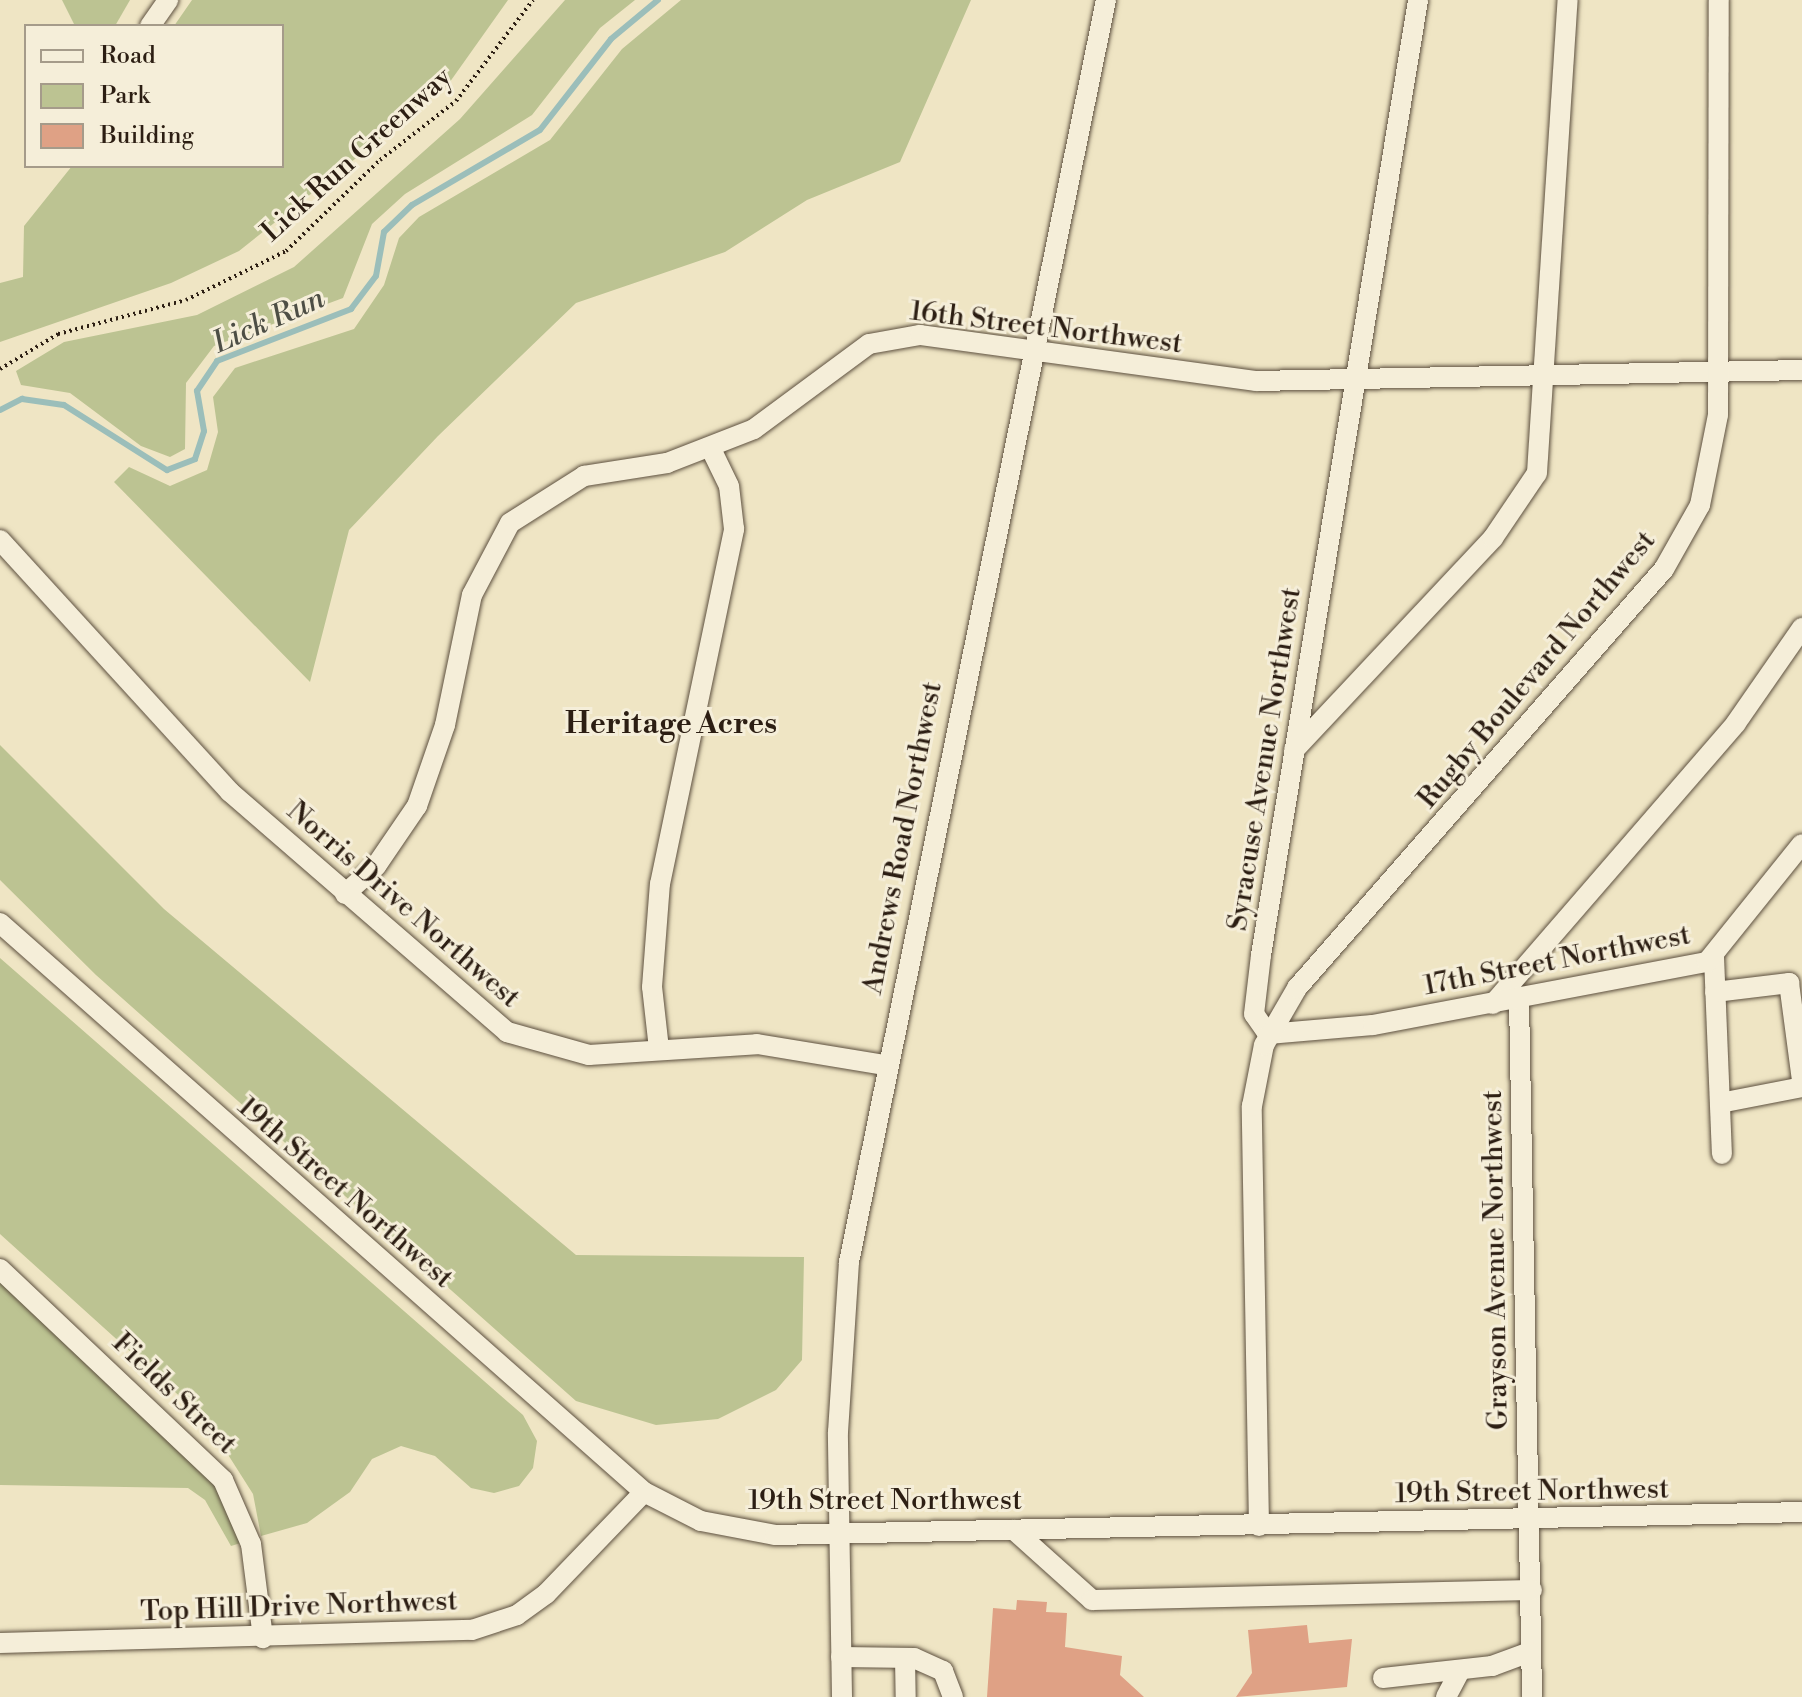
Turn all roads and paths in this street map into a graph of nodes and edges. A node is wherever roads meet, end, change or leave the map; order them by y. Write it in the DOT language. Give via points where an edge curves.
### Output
graph roads {
  1 [pos="168,0"];
  2 [pos="533,0"];
  3 [pos="1106,0"];
  4 [pos="1418,0"];
  5 [pos="1568,0"];
  6 [pos="1719,0"];
  7 [pos="151,24"];
  8 [pos="1033,352"];
  9 [pos="0,369"];
  10 [pos="1802,370"];
  11 [pos="1719,372"];
  12 [pos="1543,374"];
  13 [pos="1356,377"];
  14 [pos="711,449"];
  15 [pos="0,540"];
  16 [pos="1802,628"];
  17 [pos="1294,750"];
  18 [pos="1802,844"];
  19 [pos="345,894"];
  20 [pos="0,923"];
  21 [pos="1714,957"];
  22 [pos="1715,992"];
  23 [pos="1519,999"];
  24 [pos="1493,1004"];
  25 [pos="1268,1034"];
  26 [pos="659,1049"];
  27 [pos="885,1065"];
  28 [pos="1802,1084"];
  29 [pos="1720,1103"];
  30 [pos="1722,1154"];
  31 [pos="0,1269"];
  32 [pos="644,1492"];
  33 [pos="1802,1512"];
  34 [pos="1529,1521"];
  35 [pos="1259,1526"];
  36 [pos="1014,1530"];
  37 [pos="839,1534"];
  38 [pos="1532,1590"];
  39 [pos="263,1638"];
  40 [pos="0,1643"];
  41 [pos="1530,1652"];
  42 [pos="841,1657"];
  43 [pos="905,1658"];
  44 [pos="1460,1671"];
  45 [pos="1383,1678"];
  46 [pos="842,1697"];
  47 [pos="906,1697"];
  48 [pos="953,1697"];
  49 [pos="1446,1697"];
  50 [pos="1532,1697"];
  1 -- 7 [label="street"];
  2 -- 9 [label="path, Lick Run Greenway" via="456,101 380,160 286,251 186,300 58,334"];
  3 -- 8 [label="street, Andrews Road Northwest"];
  4 -- 13 [label="street, Syracuse Avenue Northwest"];
  5 -- 12 [label="street"];
  6 -- 11 [label="street, Rugby Boulevard Northwest"];
  8 -- 13 [label="street, 16th Street Northwest" via="1227,380"];
  8 -- 14 [label="street, 16th Street Northwest" via="920,335 869,344 770,420"];
  8 -- 27 [label="street, Andrews Road Northwest"];
  10 -- 11 [label="street, 16th Street Northwest"];
  11 -- 12 [label="street, 16th Street Northwest"];
  11 -- 25 [label="street, Rugby Boulevard Northwest" via="1712,461 1700,505 1664,569 1297,988"];
  12 -- 13 [label="street, 16th Street Northwest"];
  12 -- 17 [label="street" via="1539,462 1530,491"];
  13 -- 17 [label="street, Syracuse Avenue Northwest"];
  14 -- 19 [label="street, 16th Street Northwest" via="584,476 510,523 472,595 445,725 417,806 376,866"];
  14 -- 26 [label="street" via="729,486 734,529 660,884 652,987"];
  15 -- 19 [label="street, Norris Drive Northwest" via="230,792"];
  16 -- 24 [label="street" via="1736,723"];
  17 -- 25 [label="street, Syracuse Avenue Northwest" via="1254,1014"];
  18 -- 21 [label="street, 17th Street Northwest"];
  19 -- 26 [label="street, Norris Drive Northwest" via="507,1032 577,1054"];
  20 -- 32 [label="street, 19th Street Northwest"];
  21 -- 22 [label="street"];
  21 -- 23 [label="street, 17th Street Northwest"];
  22 -- 28 [label="street" via="1789,983"];
  22 -- 29 [label="street"];
  23 -- 24 [label="street, 17th Street Northwest"];
  23 -- 34 [label="street, Grayson Avenue Northwest"];
  24 -- 25 [label="street, 17th Street Northwest" via="1332,1031"];
  25 -- 35 [label="street" via="1252,1106"];
  26 -- 27 [label="street, Norris Drive Northwest" via="757,1044"];
  27 -- 37 [label="street, Andrews Road Northwest" via="841,1318"];
  28 -- 29 [label="street"];
  29 -- 30 [label="street"];
  31 -- 39 [label="street, Fields Street" via="223,1480 251,1544"];
  32 -- 37 [label="street, 19th Street Northwest" via="737,1530"];
  32 -- 39 [label="street, Top Hill Drive Northwest" via="556,1586 495,1624 433,1634"];
  33 -- 34 [label="street, 19th Street Northwest"];
  34 -- 35 [label="street, 19th Street Northwest"];
  34 -- 38 [label="street, Grayson Avenue Northwest"];
  35 -- 36 [label="street, 19th Street Northwest"];
  36 -- 37 [label="street, 19th Street Northwest"];
  36 -- 38 [label="street" via="1092,1600"];
  37 -- 42 [label="street, Andrews Road Northwest"];
  38 -- 41 [label="street, Grayson Avenue Northwest"];
  39 -- 40 [label="street, Top Hill Drive Northwest"];
  41 -- 44 [label="street"];
  41 -- 50 [label="street, Grayson Avenue Northwest"];
  42 -- 43 [label="street"];
  42 -- 46 [label="street, Andrews Road Northwest"];
  43 -- 47 [label="street"];
  43 -- 48 [label="street" via="943,1671"];
  44 -- 45 [label="street"];
  44 -- 49 [label="street"];
}
